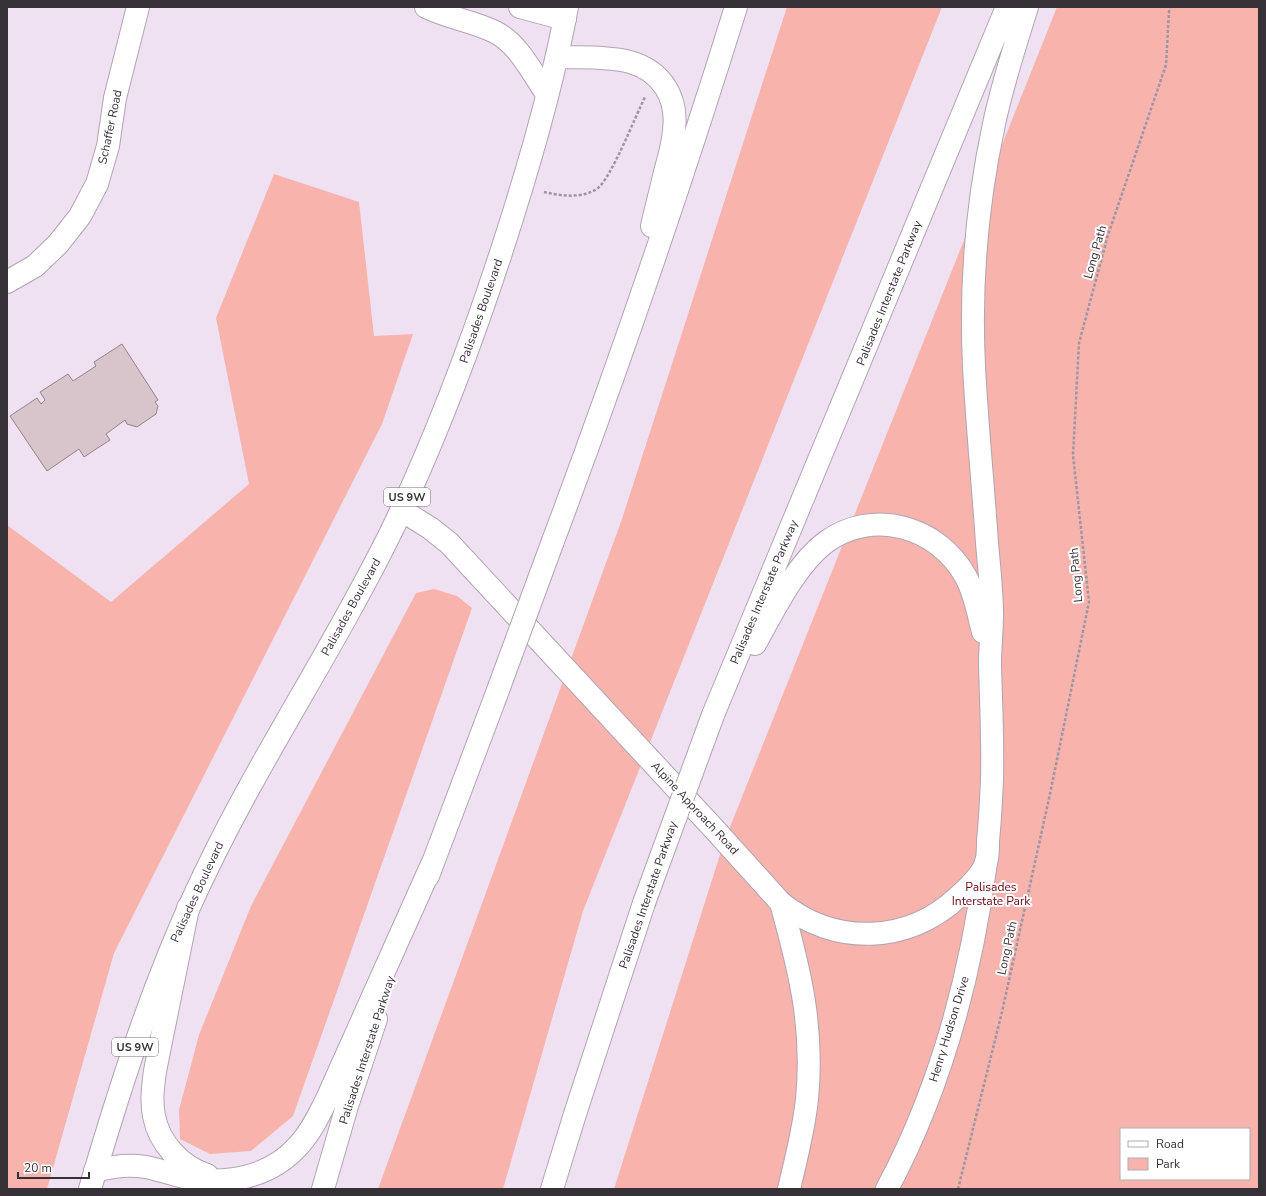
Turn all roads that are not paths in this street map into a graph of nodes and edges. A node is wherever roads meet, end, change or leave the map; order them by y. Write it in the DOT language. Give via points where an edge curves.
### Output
graph roads {
  1 [pos="138,7"];
  2 [pos="426,7"];
  3 [pos="520,7"];
  4 [pos="736,7"];
  5 [pos="1007,7"];
  6 [pos="1027,7"];
  7 [pos="566,13"];
  8 [pos="557,57"];
  9 [pos="547,94"];
  10 [pos="7,282"];
  11 [pos="614,375"];
  12 [pos="401,510"];
  13 [pos="990,664"];
  14 [pos="713,715"];
  15 [pos="433,862"];
  16 [pos="986,862"];
  17 [pos="782,903"];
  18 [pos="188,908"];
  19 [pos="93,1180"];
  20 [pos="227,1181"];
  21 [pos="323,1189"];
  22 [pos="552,1189"];
  23 [pos="789,1189"];
  24 [pos="887,1189"];
  1 -- 10 [label="main road, Schaffer Road" via="115,98 108,146 97,184 80,216 58,244 35,266"];
  2 -- 9 [label="main road" via="483,27 504,38 521,55"];
  3 -- 7 [label="main road"];
  4 -- 11 [label="main road, Palisades Interstate Parkway"];
  5 -- 14 [label="main road, Palisades Interstate Parkway"];
  6 -- 13 [label="main road" via="994,124 979,211 974,260 974,364 992,614"];
  7 -- 8 [label="main road, Palisades Boulevard / US 9W"];
  8 -- 9 [label="main road, Palisades Boulevard / US 9W"];
  8 -- 11 [label="main road" via="620,60 639,65 655,74 662,82 671,99 675,117 672,143"];
  9 -- 12 [label="main road, Palisades Boulevard / US 9W" via="522,186 492,280 435,434"];
  11 -- 15 [label="main road, Palisades Interstate Parkway, bridge"];
  12 -- 17 [label="main road, Alpine Approach Road" via="449,543"];
  12 -- 18 [label="main road, Palisades Boulevard / US 9W" via="356,599 227,829"];
  13 -- 14 [label="main road" via="975,600 965,576 955,562 934,542 920,533 895,525 869,524 846,531 825,542 809,558 785,593"];
  13 -- 16 [label="main road, Henry Hudson Drive" via="993,743"];
  14 -- 22 [label="main road, Palisades Interstate Parkway, bridge" via="644,903"];
  15 -- 20 [label="main road" via="327,1099 307,1134 290,1154 272,1167 250,1176"];
  15 -- 21 [label="main road, Palisades Interstate Parkway" via="374,1024"];
  16 -- 17 [label="main road" via="965,891 946,908 913,925 885,933 846,933 821,926"];
  16 -- 24 [label="main road, Henry Hudson Drive" via="972,947 954,1019 924,1106"];
  17 -- 23 [label="main road, Alpine Approach Road" via="800,972 809,1056 805,1116"];
  18 -- 19 [label="main road, Palisades Boulevard / US 9W" via="143,1023"];
  18 -- 20 [label="main road" via="156,1071 153,1116 163,1141 180,1160 203,1174"];
  19 -- 20 [label="main road" via="112,1166 134,1165 197,1180"];
}
